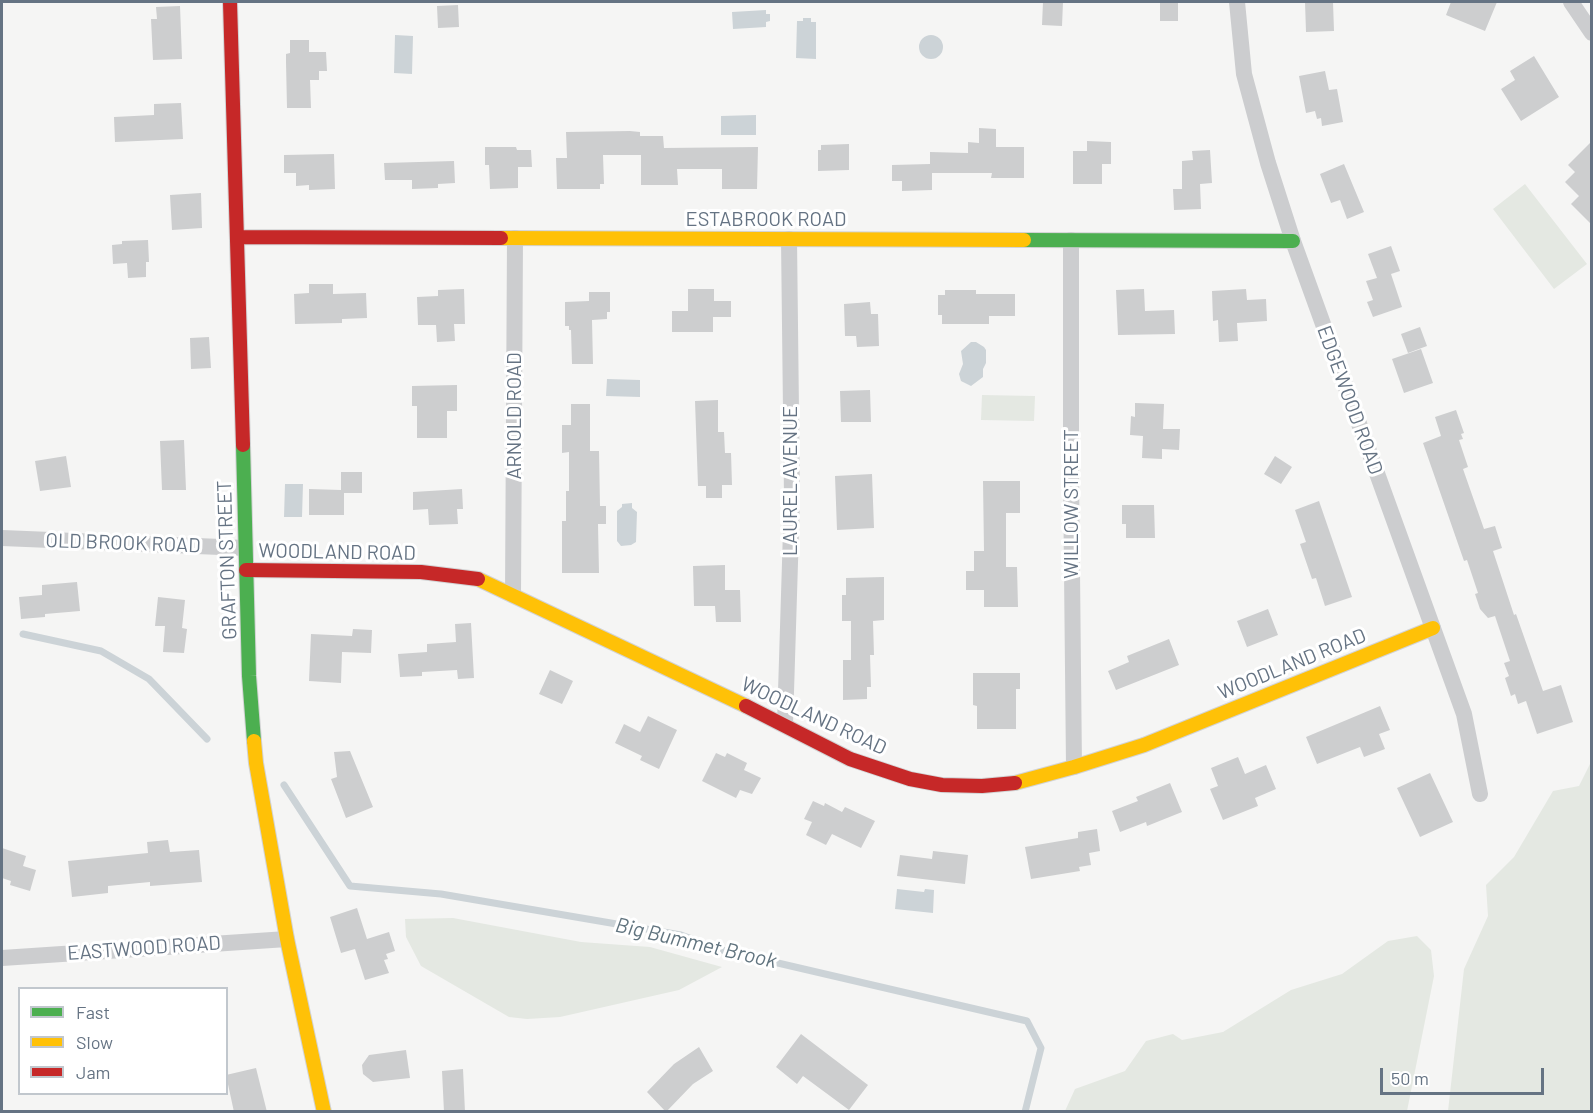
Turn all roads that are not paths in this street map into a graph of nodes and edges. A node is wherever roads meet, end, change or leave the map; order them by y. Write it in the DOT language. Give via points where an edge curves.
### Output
graph roads {
  1 [pos="230,2"];
  2 [pos="1238,2"];
  3 [pos="1571,2"];
  4 [pos="1592,33"];
  5 [pos="238,237"];
  6 [pos="515,238"];
  7 [pos="789,239"];
  8 [pos="1071,240"];
  9 [pos="1293,241"];
  10 [pos="2,538"];
  11 [pos="245,548"];
  12 [pos="246,570"];
  13 [pos="513,595"];
  14 [pos="1433,628"];
  15 [pos="785,724"];
  16 [pos="1074,767"];
  17 [pos="1480,794"];
  18 [pos="287,939"];
  19 [pos="2,958"];
  20 [pos="324,1112"];
  1 -- 5 [label="street, GRAFTON STREET"];
  2 -- 9 [label="street, EDGEWOOD ROAD" via="1244,74"];
  3 -- 4 [label="street"];
  5 -- 6 [label="street, ESTABROOK ROAD"];
  5 -- 11 [label="street, GRAFTON STREET"];
  6 -- 7 [label="street, ESTABROOK ROAD"];
  6 -- 13 [label="street, ARNOLD ROAD"];
  7 -- 8 [label="street, ESTABROOK ROAD"];
  7 -- 15 [label="street, LAUREL AVENUE" via="792,498"];
  8 -- 9 [label="street, ESTABROOK ROAD"];
  8 -- 16 [label="street, WILLOW STREET"];
  9 -- 14 [label="street, EDGEWOOD ROAD"];
  10 -- 11 [label="street, OLD BROOK ROAD"];
  11 -- 12 [label="street, GRAFTON STREET"];
  12 -- 13 [label="street, WOODLAND ROAD" via="447,574 477,578"];
  12 -- 18 [label="street, GRAFTON STREET" via="256,763"];
  13 -- 15 [label="street, WOODLAND ROAD"];
  14 -- 16 [label="street, WOODLAND ROAD" via="1144,745"];
  14 -- 17 [label="street, EDGEWOOD ROAD" via="1464,714"];
  15 -- 16 [label="street, WOODLAND ROAD" via="850,759 942,785 1021,782"];
  18 -- 19 [label="street, EASTWOOD ROAD"];
  18 -- 20 [label="street, GRAFTON STREET"];
}
